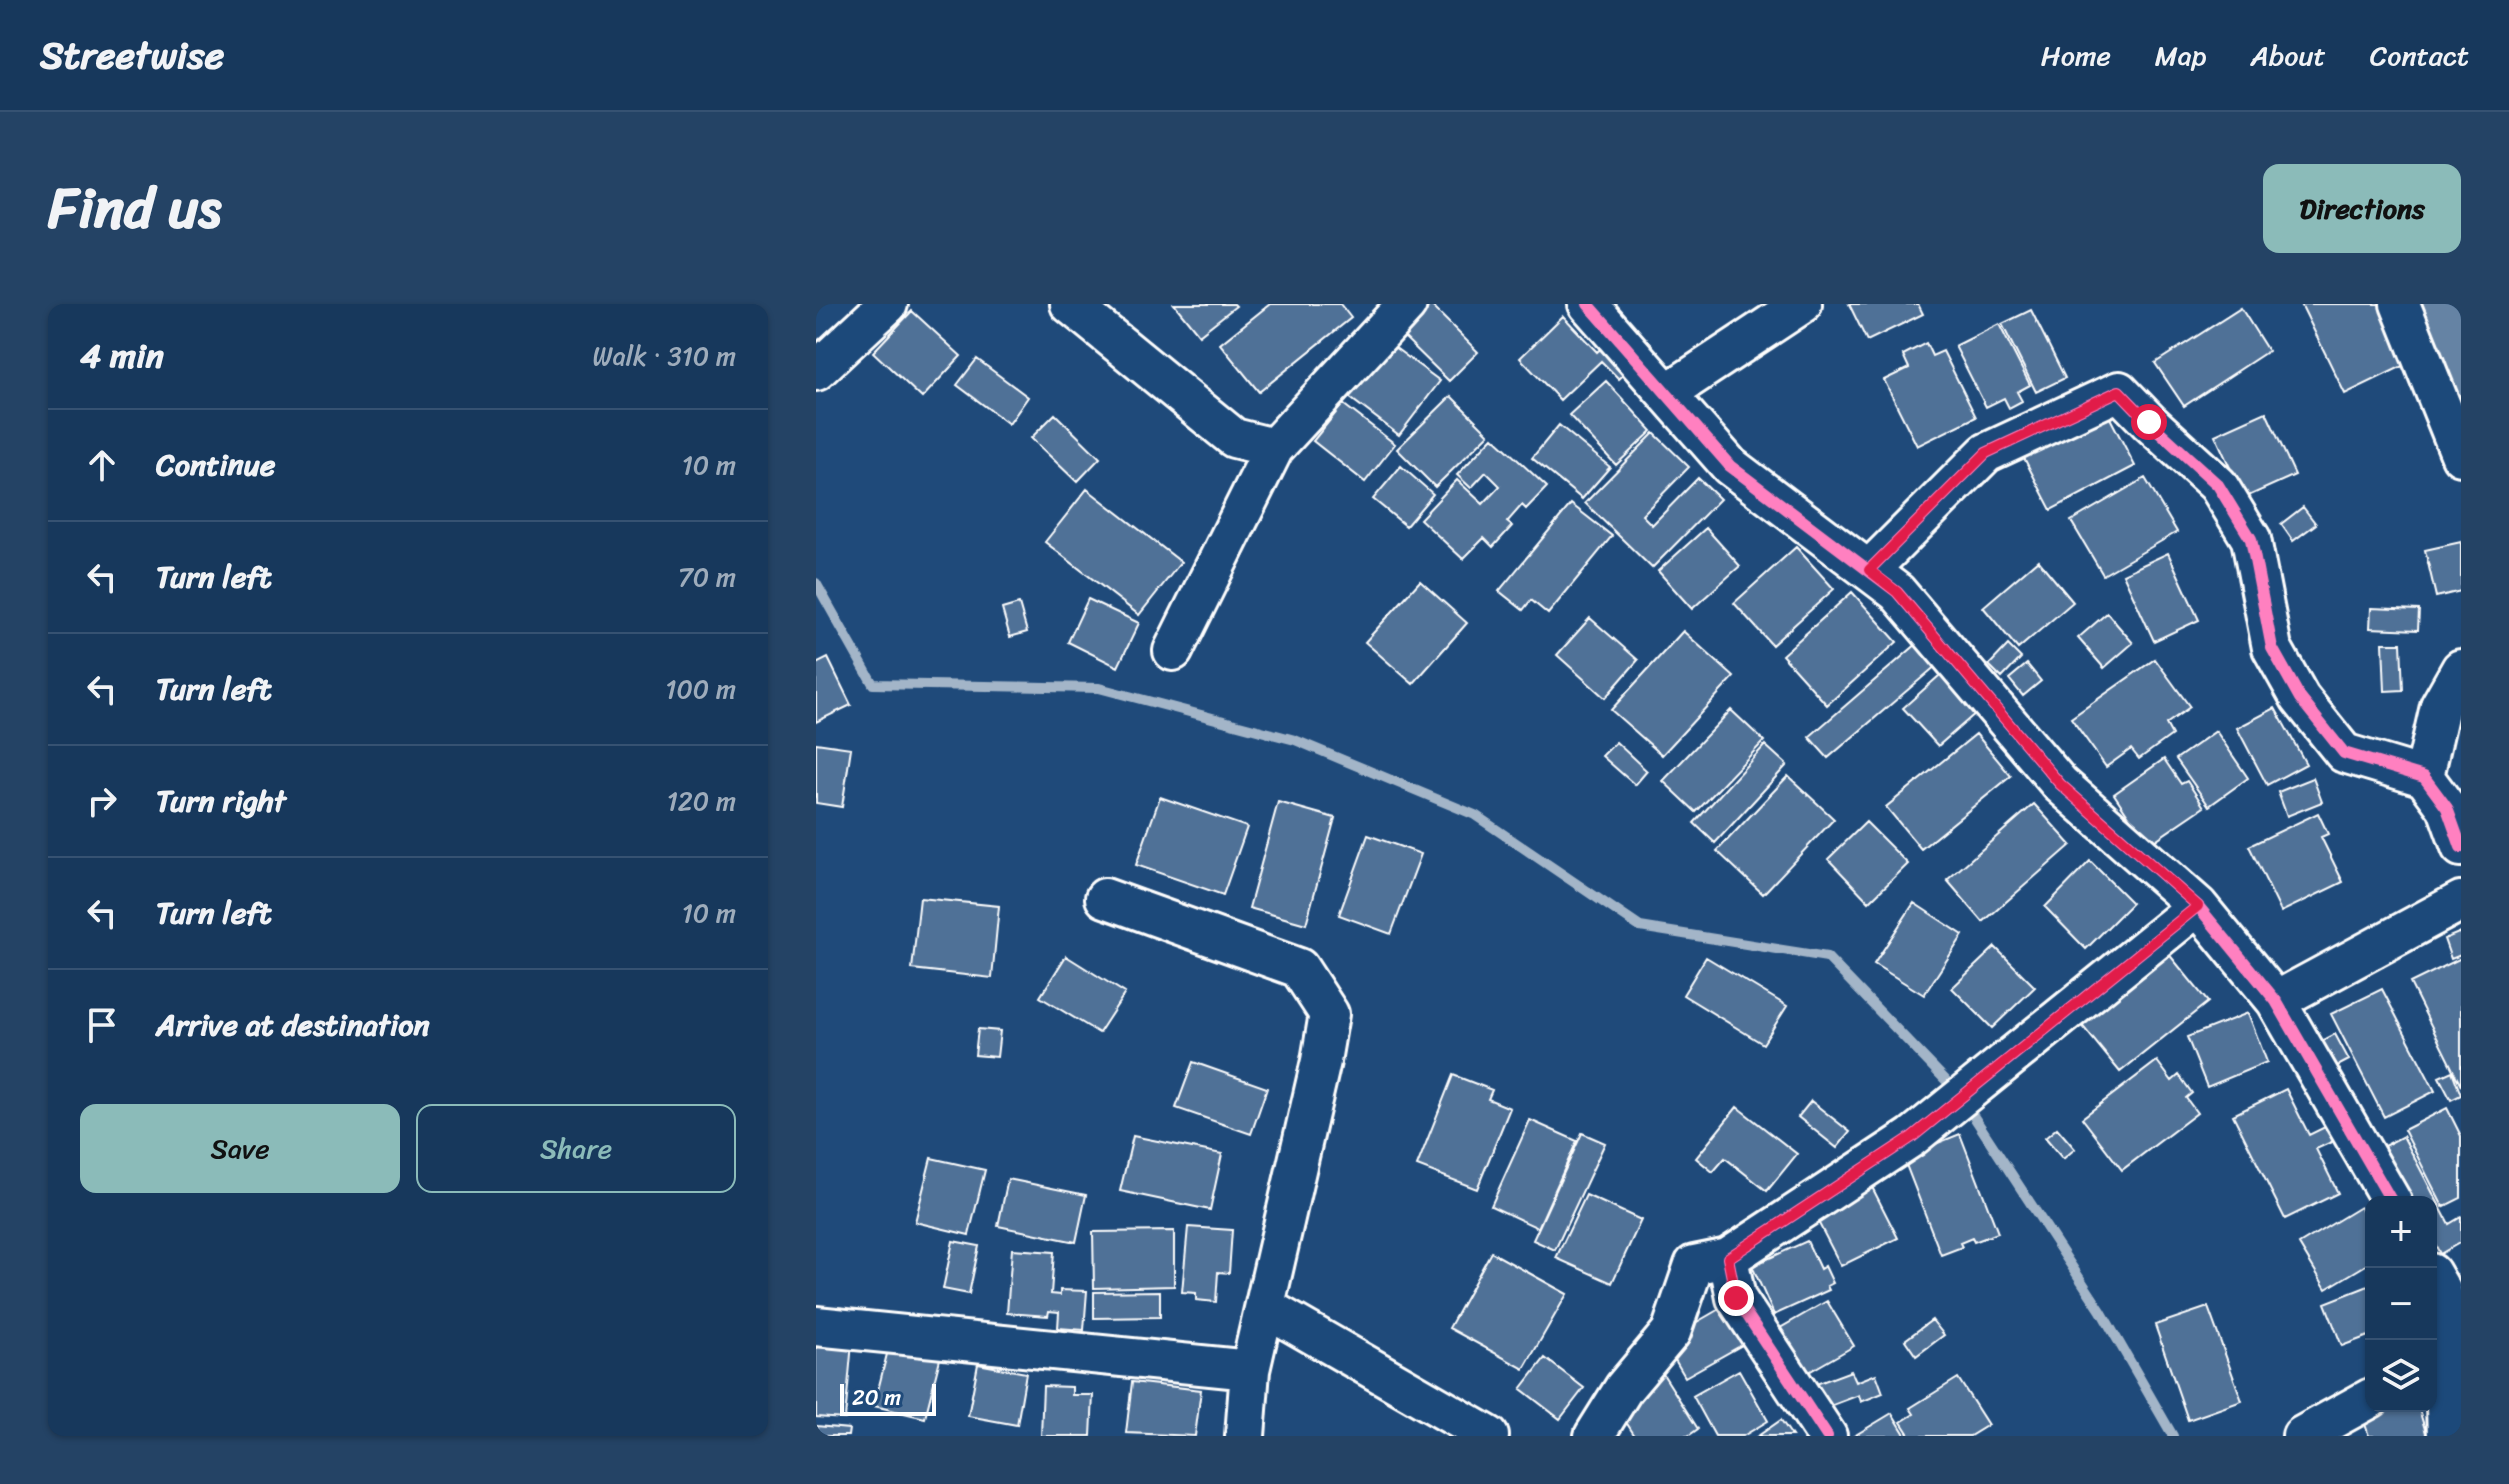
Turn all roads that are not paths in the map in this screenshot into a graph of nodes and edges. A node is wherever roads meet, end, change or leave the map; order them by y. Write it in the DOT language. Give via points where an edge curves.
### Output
graph roads {
  1 [pos="888,304"];
  2 [pos="1070,304"];
  3 [pos="1407,304"];
  4 [pos="1588,304"];
  5 [pos="1802,304"];
  6 [pos="2400,304"];
  7 [pos="816,371"];
  8 [pos="1667,393"];
  9 [pos="1274,448"];
  10 [pos="2461,456"];
  11 [pos="1869,570"];
  12 [pos="1173,651"];
  13 [pos="2461,669"];
  14 [pos="2424,777"];
  15 [pos="2461,847"];
  16 [pos="1105,898"];
  17 [pos="2461,901"];
  18 [pos="2198,906"];
  19 [pos="2276,1001"];
  20 [pos="2389,1196"];
  21 [pos="1728,1258"];
  22 [pos="2445,1283"];
  23 [pos="1265,1307"];
  24 [pos="816,1326"];
  25 [pos="2438,1362"];
  26 [pos="1250,1370"];
  27 [pos="2365,1401"];
  28 [pos="1245,1436"];
  29 [pos="1489,1436"];
  30 [pos="1594,1436"];
  31 [pos="1827,1436"];
  32 [pos="2302,1436"];
  33 [pos="2447,1436"];
  1 -- 7 [label="street"];
  2 -- 9 [label="street" via="1234,438"];
  3 -- 9 [label="street"];
  4 -- 8 [label="street"];
  5 -- 8 [label="street"];
  6 -- 10 [label="street"];
  8 -- 11 [label="street" via="1730,466"];
  9 -- 12 [label="street"];
  11 -- 14 [label="street" via="1986,453 2119,391 2218,485 2235,512 2251,539 2272,648 2326,731 2344,753"];
  11 -- 18 [label="street" via="1897,592 2060,784"];
  13 -- 14 [label="street" via="2440,706"];
  14 -- 15 [label="street" via="2447,808"];
  16 -- 23 [label="street" via="1299,968 1329,1014"];
  17 -- 19 [label="street"];
  18 -- 19 [label="street"];
  18 -- 21 [label="street" via="1912,1137"];
  19 -- 20 [label="street"];
  21 -- 30 [label="street" via="1694,1265 1671,1332 1624,1388"];
  21 -- 31 [label="street" via="1736,1298"];
  22 -- 25 [label="street"];
  23 -- 26 [label="street"];
  23 -- 29 [label="street"];
  24 -- 26 [label="street"];
  25 -- 33 [label="street"];
  26 -- 28 [label="street"];
  27 -- 32 [label="street"];
}
